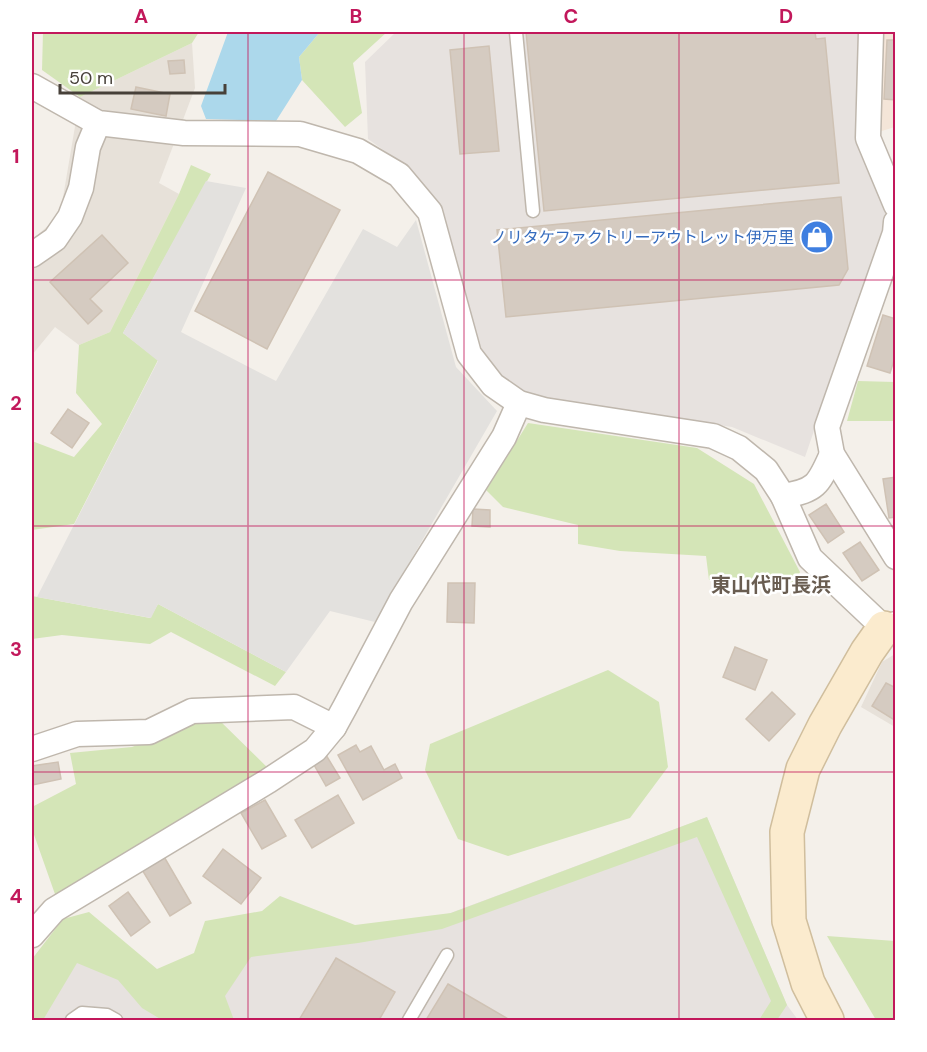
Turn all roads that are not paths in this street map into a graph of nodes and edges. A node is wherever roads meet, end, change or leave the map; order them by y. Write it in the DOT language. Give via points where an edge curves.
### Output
graph roads {
  1 [pos="516,32"];
  2 [pos="871,32"];
  3 [pos="32,86"];
  4 [pos="98,123"];
  5 [pos="896,205"];
  6 [pos="533,211"];
  7 [pos="896,222"];
  8 [pos="32,255"];
  9 [pos="519,403"];
  10 [pos="832,454"];
  11 [pos="783,496"];
  12 [pos="896,557"];
  13 [pos="890,626"];
  14 [pos="334,727"];
  15 [pos="32,749"];
  16 [pos="32,935"];
  17 [pos="447,955"];
  18 [pos="72,1020"];
  19 [pos="116,1020"];
  20 [pos="410,1020"];
  21 [pos="827,1020"];
  1 -- 6 [label="lane"];
  2 -- 5 [label="street" via="868,138"];
  3 -- 4 [label="street"];
  4 -- 8 [label="street" via="70,217 55,239"];
  4 -- 9 [label="street" via="184,133 300,134 358,151 399,175 430,212 469,354 492,385"];
  7 -- 10 [label="street" via="827,427"];
  9 -- 11 [label="street" via="713,436 739,448 766,470"];
  9 -- 14 [label="street" via="504,437 401,601"];
  10 -- 11 [label="street" via="821,479 804,493"];
  10 -- 12 [label="street"];
  11 -- 13 [label="street" via="810,558"];
  13 -- 21 [label="street" via="855,673 803,768 787,832 789,921 808,983"];
  14 -- 15 [label="street" via="294,707 192,711 149,732 76,734"];
  14 -- 16 [label="street" via="315,750 54,910"];
  17 -- 20 [label="lane"];
  18 -- 19 [label="lane" via="82,1013 107,1015"];
}
